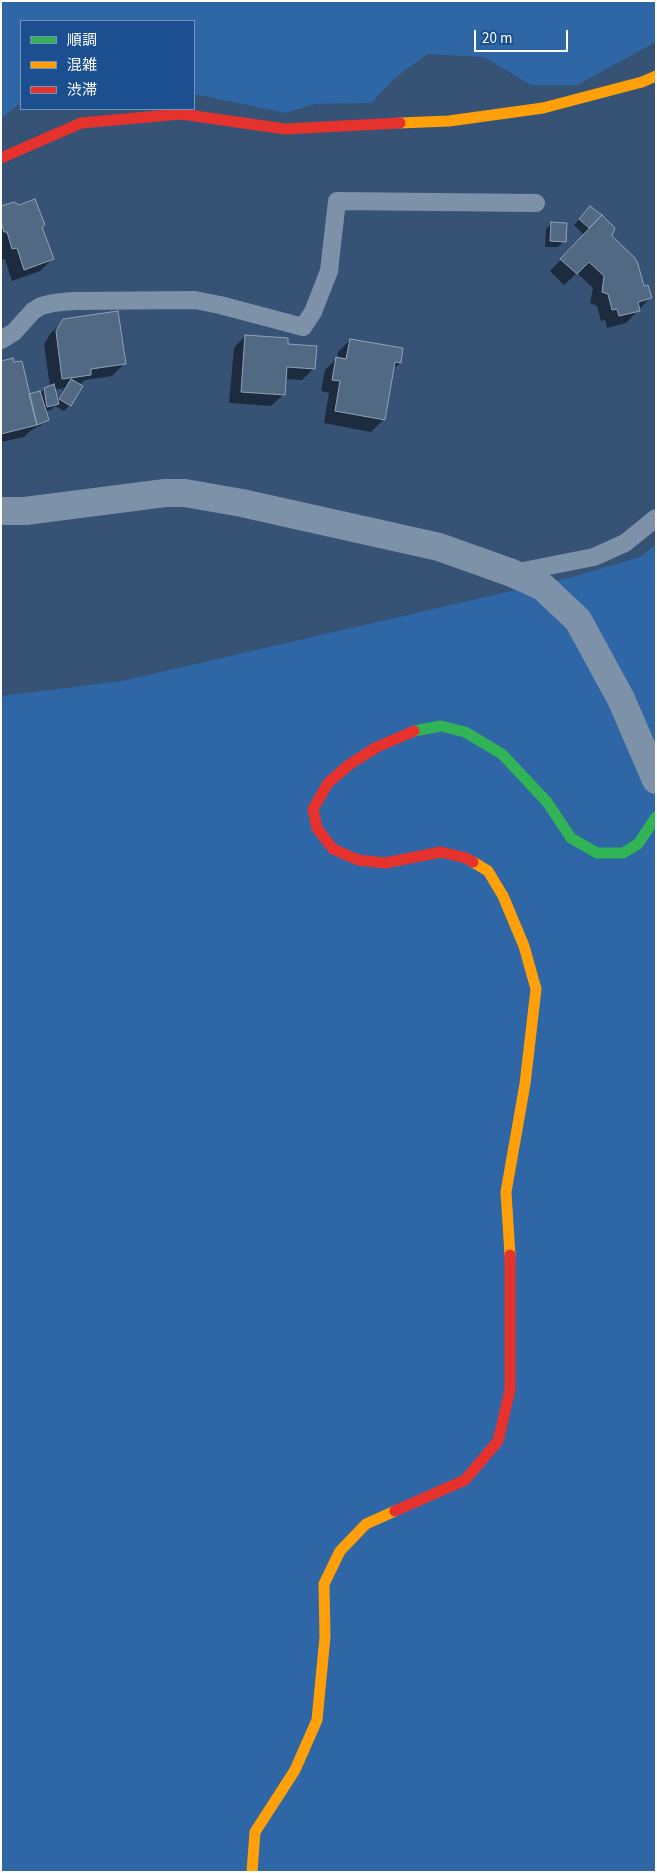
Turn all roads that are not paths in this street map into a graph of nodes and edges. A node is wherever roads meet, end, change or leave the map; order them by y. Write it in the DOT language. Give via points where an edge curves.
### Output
graph roads {
  1 [pos="656,76"];
  2 [pos="1,158"];
  3 [pos="536,203"];
  4 [pos="1,340"];
  5 [pos="1,511"];
  6 [pos="656,518"];
  7 [pos="512,573"];
  8 [pos="656,780"];
  9 [pos="656,817"];
  10 [pos="252,1872"];
  1 -- 2 [label="street" via="543,108 449,121 285,130 181,114 81,123"];
  3 -- 4 [label="lane" via="337,201 329,271 314,312 303,327 195,300 73,301 41,306"];
  5 -- 7 [label="street" via="25,511 165,493 185,494 242,503 439,547"];
  6 -- 7 [label="lane" via="625,543 594,557"];
  7 -- 8 [label="street" via="543,587 578,620 622,699"];
  9 -- 10 [label="street" via="638,844 623,853 597,853 570,838 547,802 502,754 465,732 441,726 419,729 377,746 328,783 313,809 317,828 333,849 358,860 385,863 440,852 466,858 488,871 503,896 524,946 536,989 525,1084 506,1192 510,1242 510,1390 498,1441 465,1480 366,1524 340,1551 324,1584 325,1637 316,1720 295,1770 255,1832"];
}
